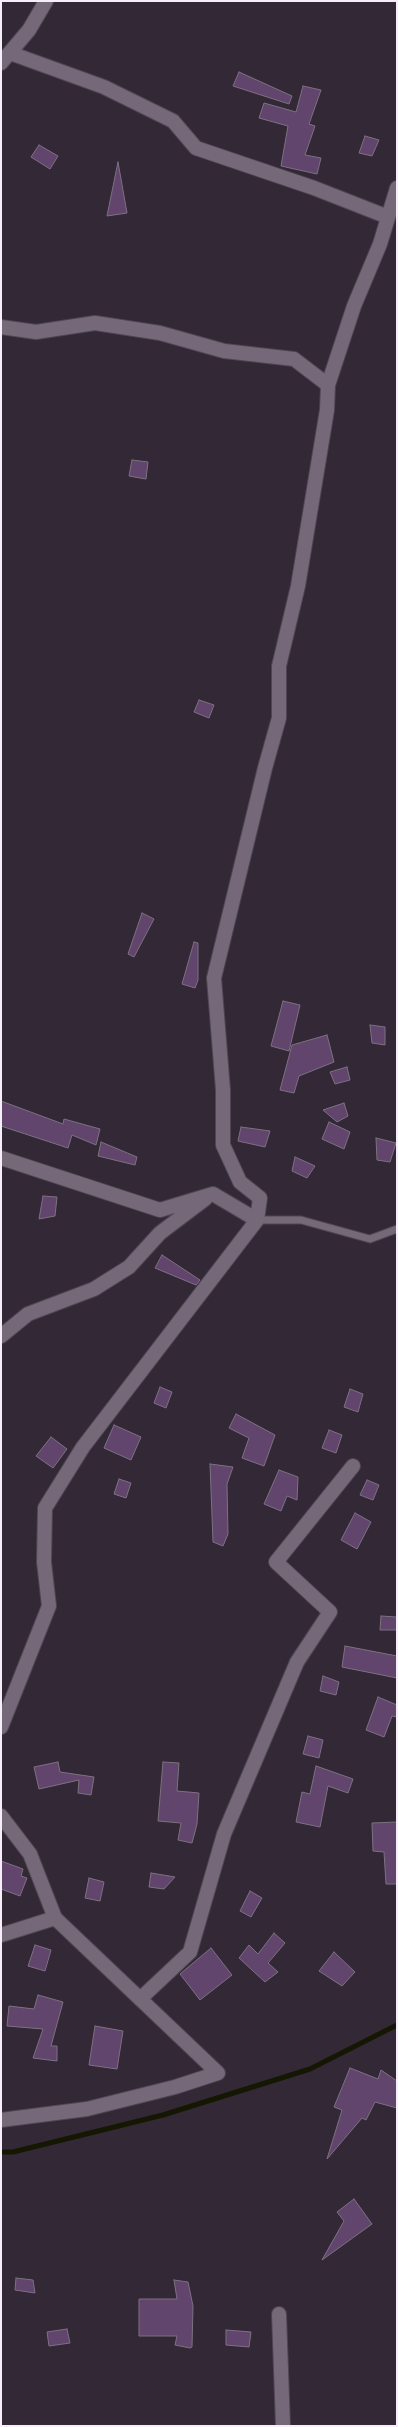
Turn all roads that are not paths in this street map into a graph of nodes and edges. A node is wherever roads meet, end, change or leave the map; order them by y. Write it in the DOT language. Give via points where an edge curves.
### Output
graph roads {
  1 [pos="46,1"];
  2 [pos="6,58"];
  3 [pos="397,188"];
  4 [pos="388,217"];
  5 [pos="1,327"];
  6 [pos="328,385"];
  7 [pos="1,1158"];
  8 [pos="213,1194"];
  9 [pos="257,1220"];
  10 [pos="397,1230"];
  11 [pos="1,1336"];
  12 [pos="353,1466"];
  13 [pos="1,1728"];
  14 [pos="1,1816"];
  15 [pos="55,1918"];
  16 [pos="1,1935"];
  17 [pos="140,1998"];
  18 [pos="1,2120"];
  19 [pos="279,2314"];
  20 [pos="283,2426"];
  1 -- 2 [label="street" via="29,30"];
  2 -- 4 [label="street" via="104,87 173,121 196,148"];
  3 -- 4 [label="street"];
  4 -- 6 [label="street"];
  5 -- 6 [label="street" via="36,332 95,323 160,333 224,351 294,360"];
  6 -- 9 [label="street" via="327,410 298,586 279,666 279,718 214,978 223,1090 223,1145 240,1182 260,1198"];
  7 -- 8 [label="street" via="160,1210"];
  8 -- 9 [label="street"];
  8 -- 11 [label="street" via="160,1233 128,1267 94,1289 28,1314"];
  9 -- 10 [label="lane" via="301,1220 370,1239"];
  9 -- 13 [label="street" via="84,1447 45,1508 44,1562 48,1606"];
  12 -- 17 [label="street" via="276,1562 330,1612 298,1662 224,1834 190,1952"];
  14 -- 15 [label="street" via="30,1854"];
  15 -- 16 [label="street"];
  15 -- 17 [label="street"];
  17 -- 18 [label="street" via="218,2073 88,2109"];
  19 -- 20 [label="street"];
}
